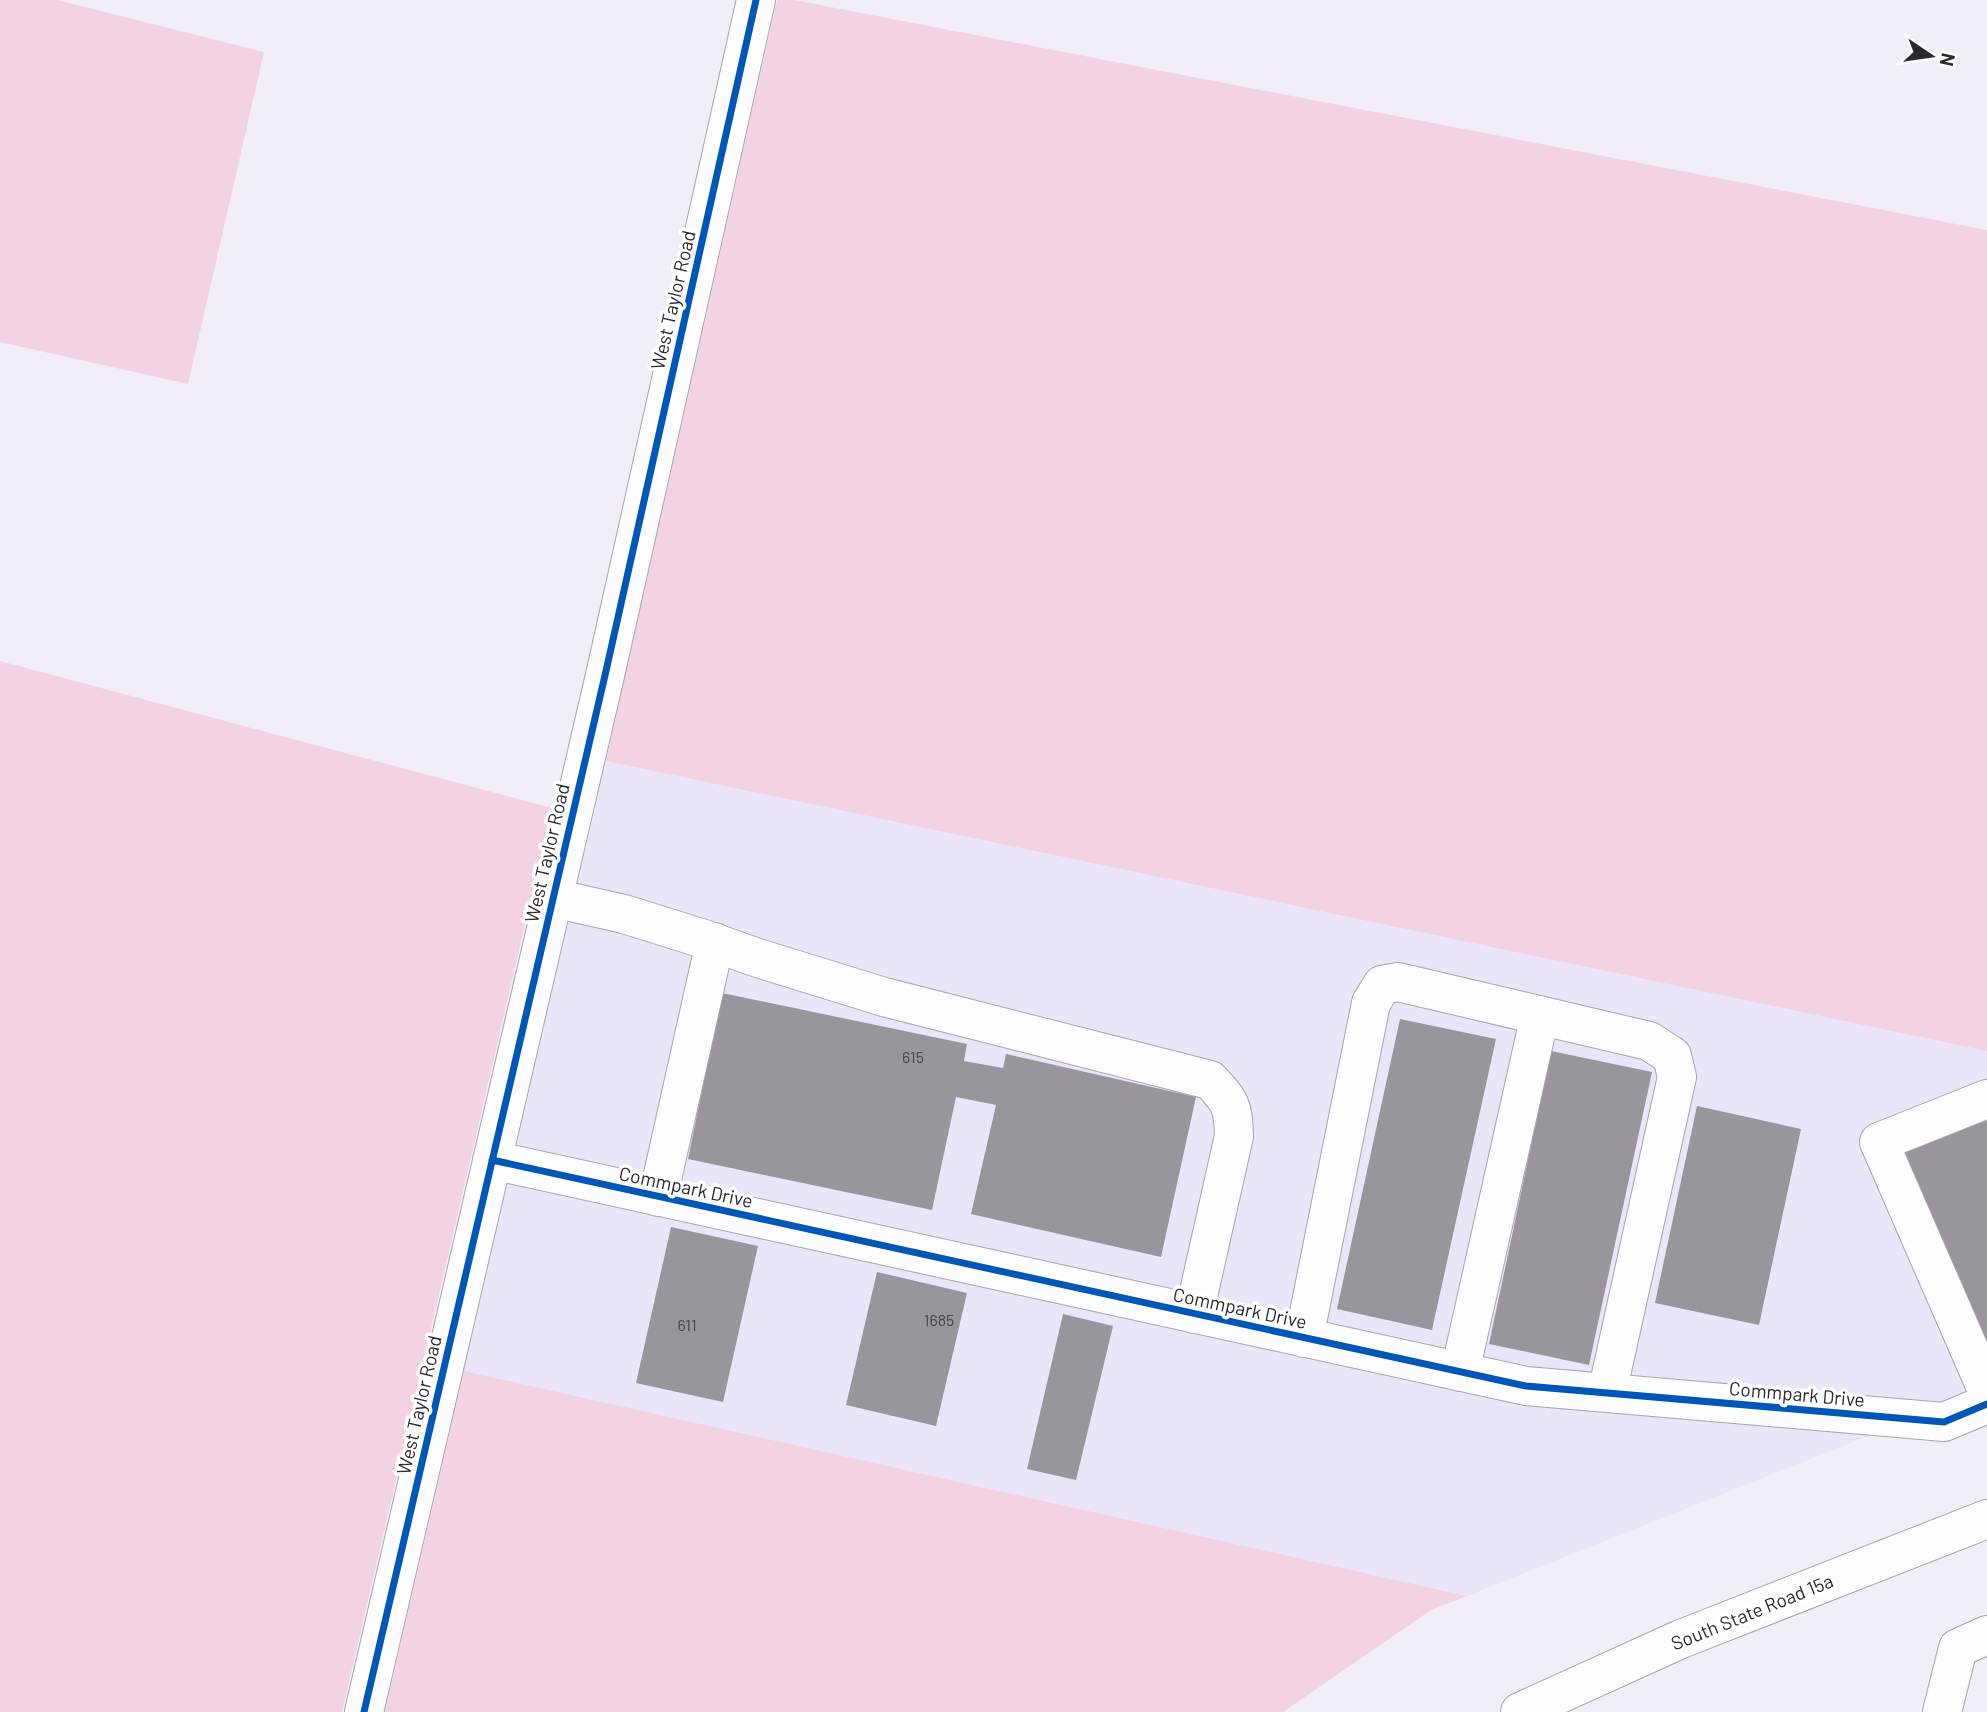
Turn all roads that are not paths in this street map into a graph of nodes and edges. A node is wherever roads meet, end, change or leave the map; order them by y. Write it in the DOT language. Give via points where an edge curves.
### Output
graph roads {
  1 [pos="756,0"];
  2 [pos="553,898"];
  3 [pos="715,942"];
  4 [pos="1540,1015"];
  5 [pos="1987,1099"];
  6 [pos="492,1160"];
  7 [pos="658,1197"];
  8 [pos="1194,1314"];
  9 [pos="1304,1338"];
  10 [pos="1460,1372"];
  11 [pos="1987,1390"];
  12 [pos="1607,1393"];
  13 [pos="1987,1404"];
  14 [pos="1987,1520"];
  15 [pos="1987,1635"];
  16 [pos="364,1712"];
  17 [pos="1520,1712"];
  18 [pos="1942,1712"];
  1 -- 2 [label="main road, West Taylor Road"];
  2 -- 3 [label="main road"];
  2 -- 6 [label="main road, West Taylor Road"];
  3 -- 7 [label="main road"];
  3 -- 8 [label="main road" via="884,997 1210,1080 1233,1112 1234,1136"];
  4 -- 9 [label="main road" via="1398,982 1382,985 1371,1003"];
  4 -- 10 [label="main road"];
  4 -- 12 [label="main road" via="1649,1041 1672,1056 1677,1077"];
  5 -- 11 [label="main road" via="1879,1142"];
  6 -- 7 [label="main road, Commpark Drive"];
  6 -- 16 [label="main road, West Taylor Road"];
  7 -- 8 [label="main road, Commpark Drive"];
  8 -- 9 [label="main road, Commpark Drive"];
  9 -- 10 [label="main road, Commpark Drive"];
  10 -- 12 [label="main road, Commpark Drive" via="1526,1386"];
  12 -- 13 [label="main road, Commpark Drive" via="1944,1422"];
  14 -- 17 [label="main road, South State Road 15a" via="1681,1639"];
  15 -- 18 [label="main road" via="1958,1648"];
}
